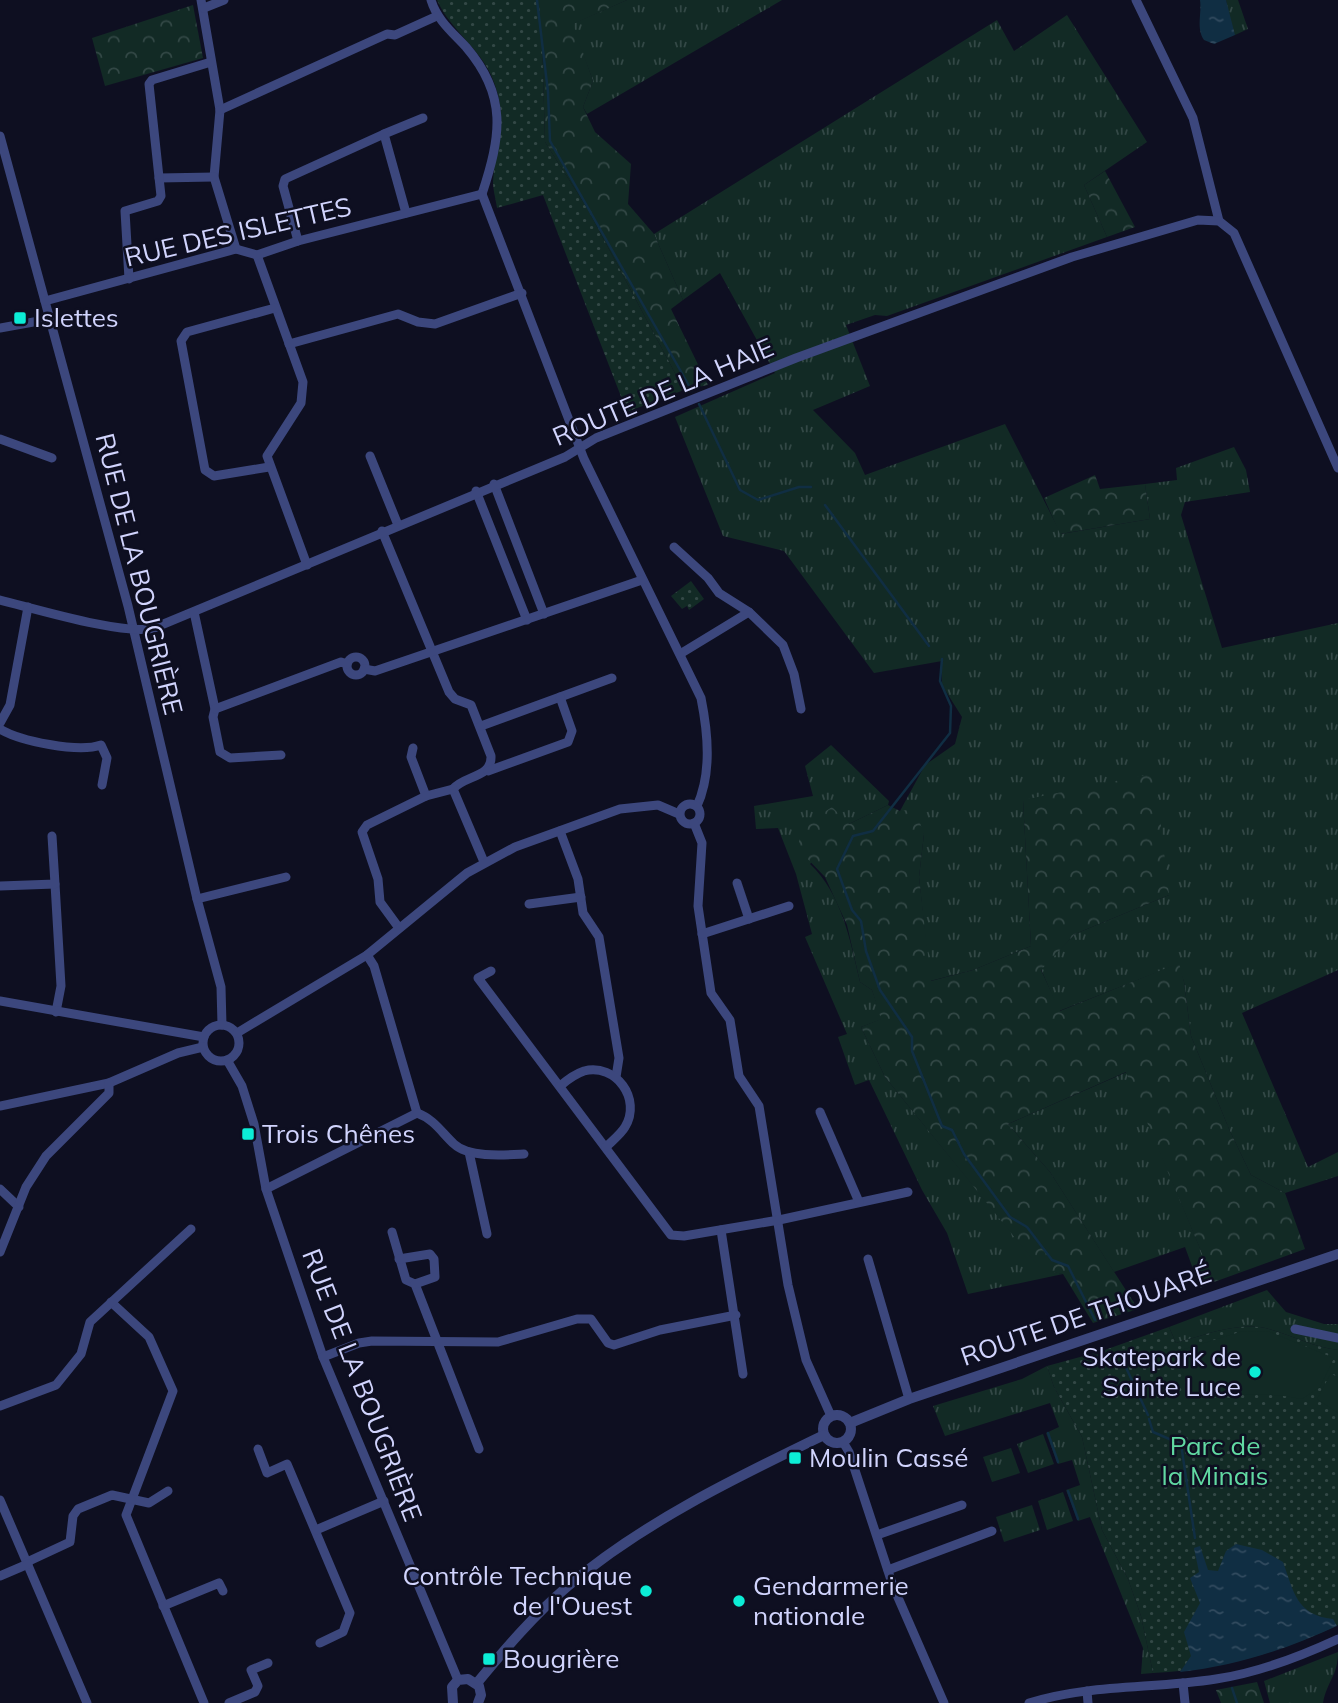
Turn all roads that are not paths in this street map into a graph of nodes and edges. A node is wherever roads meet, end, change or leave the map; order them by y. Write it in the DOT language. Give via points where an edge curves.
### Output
graph roads {
  1 [pos="224,0"];
  2 [pos="431,0"];
  3 [pos="1136,0"];
  4 [pos="202,4"];
  5 [pos="437,16"];
  6 [pos="211,62"];
  7 [pos="220,110"];
  8 [pos="423,118"];
  9 [pos="384,134"];
  10 [pos="0,136"];
  11 [pos="214,177"];
  12 [pos="159,178"];
  13 [pos="482,194"];
  14 [pos="407,213"];
  15 [pos="1219,221"];
  16 [pos="298,241"];
  17 [pos="236,249"];
  18 [pos="257,255"];
  19 [pos="129,279"];
  20 [pos="522,293"];
  21 [pos="45,301"];
  22 [pos="275,308"];
  23 [pos="50,318"];
  24 [pos="0,328"];
  25 [pos="289,344"];
  26 [pos="0,439"];
  27 [pos="579,447"];
  28 [pos="370,456"];
  29 [pos="52,458"];
  30 [pos="269,467"];
  31 [pos="1338,468"];
  32 [pos="494,484"];
  33 [pos="476,491"];
  34 [pos="398,525"];
  35 [pos="382,531"];
  36 [pos="674,547"];
  37 [pos="307,565"];
  38 [pos="642,580"];
  39 [pos="0,600"];
  40 [pos="28,607"];
  41 [pos="194,612"];
  42 [pos="749,612"];
  43 [pos="544,614"];
  44 [pos="527,620"];
  45 [pos="132,628"];
  46 [pos="433,652"];
  47 [pos="680,654"];
  48 [pos="612,678"];
  49 [pos="559,697"];
  50 [pos="215,709"];
  51 [pos="800,709"];
  52 [pos="0,723"];
  53 [pos="481,726"];
  54 [pos="0,729"];
  55 [pos="413,748"];
  56 [pos="281,755"];
  57 [pos="486,772"];
  58 [pos="102,785"];
  59 [pos="453,789"];
  60 [pos="426,796"];
  61 [pos="696,806"];
  62 [pos="679,814"];
  63 [pos="694,823"];
  64 [pos="560,831"];
  65 [pos="52,836"];
  66 [pos="484,862"];
  67 [pos="286,877"];
  68 [pos="737,883"];
  69 [pos="55,884"];
  70 [pos="0,886"];
  71 [pos="581,897"];
  72 [pos="197,899"];
  73 [pos="529,904"];
  74 [pos="789,906"];
  75 [pos="749,919"];
  76 [pos="399,928"];
  77 [pos="702,934"];
  78 [pos="367,955"];
  79 [pos="491,971"];
  80 [pos="0,1001"];
  81 [pos="56,1012"];
  82 [pos="222,1025"];
  83 [pos="237,1033"];
  84 [pos="204,1042"];
  85 [pos="227,1060"];
  86 [pos="616,1077"];
  87 [pos="109,1083"];
  88 [pos="560,1086"];
  89 [pos="0,1106"];
  90 [pos="820,1112"];
  91 [pos="417,1113"];
  92 [pos="606,1147"];
  93 [pos="469,1152"];
  94 [pos="524,1154"];
  95 [pos="0,1189"];
  96 [pos="266,1189"];
  97 [pos="908,1192"];
  98 [pos="859,1202"];
  99 [pos="19,1207"];
  100 [pos="779,1220"];
  101 [pos="191,1229"];
  102 [pos="721,1230"];
  103 [pos="392,1232"];
  104 [pos="487,1234"];
  105 [pos="0,1252"];
  106 [pos="1338,1254"];
  107 [pos="399,1259"];
  108 [pos="868,1259"];
  109 [pos="415,1284"];
  110 [pos="111,1303"];
  111 [pos="736,1315"];
  112 [pos="1294,1329"];
  113 [pos="1338,1338"];
  114 [pos="439,1343"];
  115 [pos="323,1357"];
  116 [pos="743,1374"];
  117 [pos="909,1399"];
  118 [pos="0,1406"];
  119 [pos="831,1416"];
  120 [pos="850,1423"];
  121 [pos="824,1435"];
  122 [pos="843,1442"];
  123 [pos="258,1449"];
  124 [pos="479,1449"];
  125 [pos="168,1491"];
  126 [pos="132,1499"];
  127 [pos="0,1500"];
  128 [pos="384,1502"];
  129 [pos="962,1505"];
  130 [pos="316,1530"];
  131 [pos="992,1531"];
  132 [pos="877,1535"];
  133 [pos="27,1563"];
  134 [pos="888,1570"];
  135 [pos="0,1576"];
  136 [pos="223,1591"];
  137 [pos="163,1606"];
  138 [pos="1338,1639"];
  139 [pos="320,1643"];
  140 [pos="268,1663"];
  141 [pos="458,1680"];
  142 [pos="477,1683"];
  143 [pos="1183,1683"];
  144 [pos="1087,1691"];
  145 [pos="450,1702"];
  146 [pos="87,1703"];
  147 [pos="204,1703"];
  148 [pos="229,1703"];
  149 [pos="478,1703"];
  150 [pos="944,1703"];
  151 [pos="1029,1703"];
  152 [pos="1088,1703"];
  153 [pos="1185,1703"];
  1 -- 4 [label="street"];
  2 -- 5 [label="street"];
  3 -- 15 [label="street" via="1193,118"];
  4 -- 6 [label="street"];
  5 -- 7 [label="street" via="375,39"];
  5 -- 13 [label="street" via="468,49 489,80 497,104 498,139"];
  6 -- 7 [label="street"];
  6 -- 12 [label="street" via="149,84"];
  7 -- 11 [label="street"];
  8 -- 9 [label="street"];
  9 -- 14 [label="street"];
  9 -- 16 [label="street" via="285,179"];
  10 -- 21 [label="street, RUE DE LA BOUGRIÈRE"];
  11 -- 12 [label="street"];
  11 -- 17 [label="street"];
  12 -- 19 [label="street" via="158,201 125,211"];
  13 -- 14 [label="street, RUE DES ISLETTES"];
  13 -- 20 [label="street"];
  14 -- 16 [label="street, RUE DES ISLETTES"];
  15 -- 27 [label="street, ROUTE DE LA HAIE" via="1190,220 1072,257 796,358"];
  15 -- 31 [label="street" via="1234,233"];
  16 -- 18 [label="street, RUE DES ISLETTES"];
  17 -- 18 [label="street, RUE DES ISLETTES"];
  17 -- 19 [label="street, RUE DES ISLETTES"];
  18 -- 22 [label="street"];
  19 -- 21 [label="street, RUE DES ISLETTES"];
  20 -- 25 [label="street" via="435,324 398,314"];
  20 -- 27 [label="street"];
  21 -- 23 [label="street, RUE DE LA BOUGRIÈRE"];
  22 -- 25 [label="street"];
  22 -- 30 [label="street" via="187,332 181,341 205,470 214,476"];
  23 -- 24 [label="street"];
  23 -- 45 [label="street, RUE DE LA BOUGRIÈRE"];
  25 -- 30 [label="street" via="304,393 302,403 269,449"];
  26 -- 29 [label="street"];
  27 -- 32 [label="street, ROUTE DE LA HAIE" via="565,457"];
  27 -- 38 [label="street"];
  28 -- 34 [label="street"];
  30 -- 37 [label="street"];
  32 -- 33 [label="street, ROUTE DE LA HAIE"];
  32 -- 43 [label="street"];
  33 -- 34 [label="street, ROUTE DE LA HAIE"];
  33 -- 44 [label="street"];
  34 -- 35 [label="street, ROUTE DE LA HAIE"];
  35 -- 37 [label="street, ROUTE DE LA HAIE"];
  35 -- 46 [label="street"];
  36 -- 42 [label="street" via="719,593"];
  37 -- 41 [label="street, ROUTE DE LA HAIE"];
  38 -- 43 [label="street"];
  38 -- 47 [label="street"];
  39 -- 40 [label="street"];
  40 -- 45 [label="street"];
  40 -- 52 [label="street" via="10,705"];
  41 -- 45 [label="street, ROUTE DE LA HAIE" via="149,629"];
  41 -- 50 [label="street"];
  42 -- 47 [label="street"];
  42 -- 51 [label="street" via="783,645 798,686"];
  43 -- 44 [label="street"];
  44 -- 46 [label="street"];
  45 -- 72 [label="street, RUE DE LA BOUGRIÈRE"];
  46 -- 50 [label="street" via="375,671 364,669 359,658 350,659 347,664 341,662"];
  46 -- 53 [label="street" via="449,692 471,705"];
  47 -- 61 [label="street" via="701,698 706,722 705,787"];
  48 -- 49 [label="street"];
  49 -- 53 [label="street"];
  49 -- 57 [label="street" via="572,731 568,742"];
  50 -- 56 [label="street" via="224,757"];
  53 -- 57 [label="street" via="491,756"];
  54 -- 58 [label="street" via="11,736 87,750 101,746 107,758"];
  55 -- 60 [label="street" via="411,757"];
  57 -- 59 [label="street"];
  59 -- 60 [label="street"];
  59 -- 66 [label="street"];
  60 -- 76 [label="street" via="367,825 362,832 378,879 380,902"];
  61 -- 62 [label="street" via="684,805"];
  61 -- 63 [label="street" via="700,815"];
  62 -- 63 [label="street" via="684,823"];
  62 -- 64 [label="street" via="665,806 643,805"];
  63 -- 77 [label="street" via="702,843 698,906"];
  64 -- 66 [label="street"];
  64 -- 71 [label="street"];
  65 -- 69 [label="street"];
  66 -- 76 [label="street"];
  67 -- 72 [label="street"];
  68 -- 75 [label="street"];
  69 -- 70 [label="street"];
  69 -- 81 [label="street" via="61,986"];
  71 -- 73 [label="street"];
  71 -- 86 [label="street" via="583,913 599,937 619,1058"];
  72 -- 82 [label="street, RUE DE LA BOUGRIÈRE" via="223,995"];
  74 -- 75 [label="street"];
  75 -- 77 [label="street"];
  76 -- 78 [label="street"];
  77 -- 100 [label="street" via="711,993 730,1020 739,1076 760,1106"];
  78 -- 83 [label="street"];
  78 -- 91 [label="street"];
  79 -- 88 [label="street" via="478,978"];
  80 -- 81 [label="street"];
  81 -- 84 [label="street"];
  82 -- 83 [label="street"];
  82 -- 84 [label="street" via="212,1027"];
  83 -- 85 [label="street" via="239,1049"];
  84 -- 85 [label="street" via="212,1059"];
  84 -- 87 [label="street"];
  85 -- 96 [label="street, RUE DE LA BOUGRIÈRE" via="242,1086 254,1124"];
  86 -- 88 [label="street" via="598,1070 584,1071"];
  86 -- 92 [label="street" via="627,1090 630,1117"];
  87 -- 89 [label="street"];
  87 -- 99 [label="street" via="109,1093 46,1156"];
  88 -- 92 [label="street"];
  90 -- 98 [label="street"];
  91 -- 93 [label="street"];
  91 -- 96 [label="street"];
  92 -- 102 [label="street" via="667,1233 677,1236"];
  93 -- 94 [label="street"];
  93 -- 104 [label="street"];
  95 -- 99 [label="street"];
  96 -- 115 [label="street, RUE DE LA BOUGRIÈRE"];
  97 -- 98 [label="street"];
  98 -- 100 [label="street"];
  99 -- 105 [label="street"];
  100 -- 102 [label="street"];
  100 -- 119 [label="street" via="787,1281 806,1360"];
  101 -- 110 [label="street"];
  102 -- 111 [label="street"];
  103 -- 107 [label="street"];
  106 -- 117 [label="street, ROUTE DE THOUARÉ"];
  107 -- 109 [label="street" via="407,1280"];
  107 -- 109 [label="street" via="430,1254 434,1259 435,1278"];
  108 -- 117 [label="street"];
  109 -- 114 [label="street"];
  110 -- 118 [label="street" via="90,1322 80,1354 56,1385"];
  110 -- 126 [label="street" via="149,1337 173,1391"];
  111 -- 114 [label="street" via="660,1330 614,1345 591,1319 498,1342"];
  111 -- 116 [label="street"];
  112 -- 113 [label="street"];
  114 -- 115 [label="street" via="359,1343"];
  114 -- 124 [label="street"];
  115 -- 128 [label="street, RUE DE LA BOUGRIÈRE"];
  117 -- 120 [label="street, ROUTE DE THOUARÉ"];
  119 -- 120 [label="street" via="840,1415"];
  119 -- 121 [label="street" via="823,1426"];
  120 -- 122 [label="street" via="851,1432"];
  121 -- 122 [label="street" via="834,1443"];
  121 -- 142 [label="street" via="659,1523 589,1569 530,1622"];
  122 -- 132 [label="street"];
  123 -- 130 [label="street" via="268,1473 287,1464"];
  125 -- 126 [label="street" via="149,1503"];
  126 -- 133 [label="street" via="112,1495 78,1510 70,1542"];
  126 -- 137 [label="street" via="126,1515"];
  127 -- 133 [label="street"];
  128 -- 130 [label="street"];
  128 -- 141 [label="street, RUE DE LA BOUGRIÈRE"];
  129 -- 132 [label="street"];
  130 -- 139 [label="street" via="350,1612 343,1632"];
  131 -- 134 [label="street"];
  132 -- 134 [label="street"];
  133 -- 135 [label="street"];
  133 -- 146 [label="street"];
  134 -- 150 [label="street"];
  136 -- 137 [label="street" via="219,1583"];
  137 -- 147 [label="street"];
  138 -- 143 [label="street" via="1253,1671"];
  140 -- 148 [label="street" via="251,1670 258,1686 255,1692"];
  141 -- 142 [label="street"];
  141 -- 145 [label="street" via="450,1691"];
  142 -- 149 [label="street" via="481,1690"];
  143 -- 144 [label="street"];
  143 -- 153 [label="street"];
  144 -- 151 [label="street"];
  144 -- 152 [label="street"];
}
